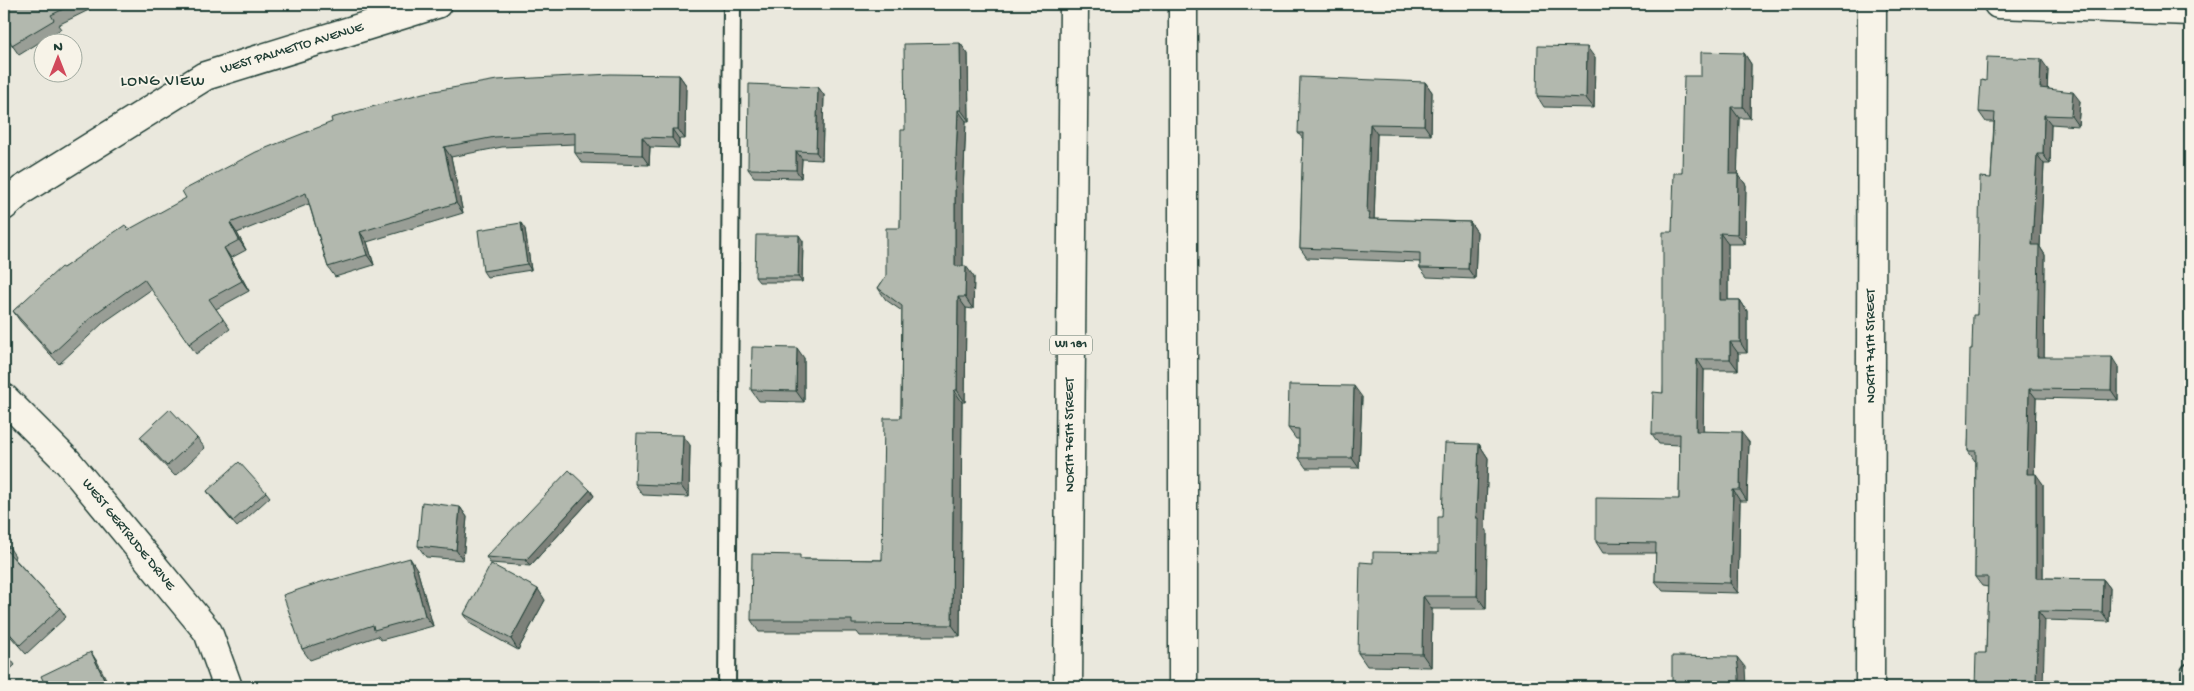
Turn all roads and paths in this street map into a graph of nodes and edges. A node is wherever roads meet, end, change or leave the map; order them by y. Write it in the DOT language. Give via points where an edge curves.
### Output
graph roads {
  1 [pos="437,4"];
  2 [pos="732,4"];
  3 [pos="1074,4"];
  4 [pos="1183,4"];
  5 [pos="1872,4"];
  6 [pos="1998,4"];
  7 [pos="2190,11"];
  8 [pos="4,206"];
  9 [pos="4,398"];
  10 [pos="2190,672"];
  11 [pos="228,687"];
  12 [pos="727,687"];
  13 [pos="1068,687"];
  14 [pos="1183,687"];
  15 [pos="1870,687"];
  16 [pos="2190,687"];
  1 -- 8 [label="street, WEST PALMETTO AVENUE" via="205,76 22,190"];
  2 -- 12 [label="lane"];
  3 -- 13 [label="street, NORTH 76TH STREET / WI 181"];
  4 -- 14 [label="street"];
  5 -- 15 [label="street, NORTH 74TH STREET"];
  6 -- 7 [label="street"];
  9 -- 11 [label="street, WEST GERTRUDE DRIVE" via="68,462 208,632"];
  10 -- 16 [label="lane"];
}
